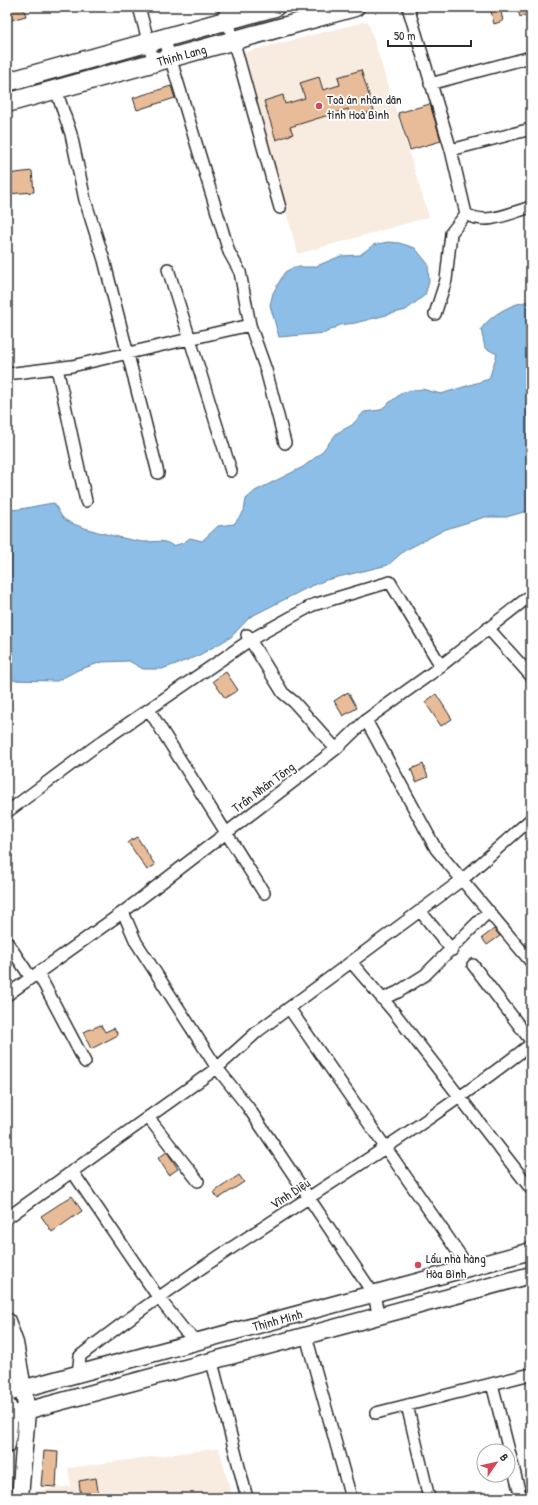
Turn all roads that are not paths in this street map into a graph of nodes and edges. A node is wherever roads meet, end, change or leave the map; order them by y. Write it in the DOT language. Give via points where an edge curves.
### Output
graph roads {
  1 [pos="139,7"];
  2 [pos="275,7"];
  3 [pos="355,7"];
  4 [pos="408,7"];
  5 [pos="225,14"];
  6 [pos="157,39"];
  7 [pos="233,41"];
  8 [pos="531,57"];
  9 [pos="162,60"];
  10 [pos="7,82"];
  11 [pos="430,84"];
  12 [pos="56,90"];
  13 [pos="7,103"];
  14 [pos="531,129"];
  15 [pos="451,150"];
  16 [pos="280,208"];
  17 [pos="531,208"];
  18 [pos="466,214"];
  19 [pos="168,269"];
  20 [pos="435,314"];
  21 [pos="250,325"];
  22 [pos="190,340"];
  23 [pos="128,354"];
  24 [pos="57,368"];
  25 [pos="7,374"];
  26 [pos="285,443"];
  27 [pos="232,471"];
  28 [pos="158,473"];
  29 [pos="86,501"];
  30 [pos="531,595"];
  31 [pos="488,628"];
  32 [pos="248,637"];
  33 [pos="441,666"];
  34 [pos="531,676"];
  35 [pos="149,710"];
  36 [pos="366,720"];
  37 [pos="336,749"];
  38 [pos="7,812"];
  39 [pos="531,819"];
  40 [pos="226,834"];
  41 [pos="463,879"];
  42 [pos="264,893"];
  43 [pos="420,911"];
  44 [pos="489,911"];
  45 [pos="123,912"];
  46 [pos="7,942"];
  47 [pos="452,950"];
  48 [pos="351,962"];
  49 [pos="531,962"];
  50 [pos="473,965"];
  51 [pos="35,976"];
  52 [pos="7,995"];
  53 [pos="382,999"];
  54 [pos="289,1008"];
  55 [pos="531,1041"];
  56 [pos="531,1044"];
  57 [pos="85,1062"];
  58 [pos="217,1068"];
  59 [pos="460,1097"];
  60 [pos="148,1117"];
  61 [pos="386,1148"];
  62 [pos="72,1171"];
  63 [pos="198,1180"];
  64 [pos="531,1190"];
  65 [pos="309,1198"];
  66 [pos="7,1218"];
  67 [pos="531,1251"];
  68 [pos="469,1268"];
  69 [pos="531,1275"];
  70 [pos="374,1294"];
  71 [pos="158,1297"];
  72 [pos="379,1317"];
  73 [pos="7,1321"];
  74 [pos="306,1336"];
  75 [pos="198,1342"];
  76 [pos="212,1362"];
  77 [pos="78,1374"];
  78 [pos="531,1374"];
  79 [pos="492,1384"];
  80 [pos="24,1389"];
  81 [pos="7,1395"];
  82 [pos="407,1405"];
  83 [pos="27,1411"];
  84 [pos="376,1413"];
  85 [pos="8,1416"];
  86 [pos="7,1445"];
  87 [pos="20,1498"];
  88 [pos="247,1498"];
  89 [pos="351,1498"];
  90 [pos="429,1498"];
  91 [pos="521,1498"];
  1 -- 6 [label="street"];
  2 -- 5 [label="main road, Thịnh Lang"];
  3 -- 7 [label="main road, Thịnh Lang"];
  4 -- 11 [label="street"];
  5 -- 6 [label="main road, Thịnh Lang"];
  5 -- 7 [label="street"];
  6 -- 9 [label="street"];
  6 -- 9 [label="street"];
  6 -- 10 [label="main road, Thịnh Lang"];
  7 -- 9 [label="main road, Thịnh Lang"];
  7 -- 16 [label="street"];
  8 -- 11 [label="street"];
  9 -- 12 [label="main road, Thịnh Lang"];
  9 -- 21 [label="street" via="229,252 240,272"];
  11 -- 15 [label="street"];
  12 -- 13 [label="main road, Thịnh Lang"];
  12 -- 23 [label="street" via="72,134 85,200"];
  14 -- 15 [label="street"];
  15 -- 18 [label="street"];
  17 -- 18 [label="street" via="485,220 472,218"];
  18 -- 20 [label="street" via="451,233 446,280"];
  19 -- 22 [label="street"];
  21 -- 22 [label="street"];
  21 -- 26 [label="street" via="266,370"];
  22 -- 23 [label="street"];
  22 -- 27 [label="street"];
  23 -- 24 [label="street"];
  23 -- 28 [label="street"];
  24 -- 25 [label="street"];
  24 -- 29 [label="street"];
  30 -- 31 [label="street, Trần Nhân Tông"];
  31 -- 33 [label="street, Trần Nhân Tông"];
  31 -- 34 [label="street"];
  32 -- 33 [label="street" via="313,605 390,582"];
  32 -- 35 [label="street"];
  32 -- 37 [label="street" via="283,693"];
  33 -- 36 [label="street, Trần Nhân Tông"];
  35 -- 38 [label="street"];
  35 -- 40 [label="street"];
  36 -- 37 [label="street, Trần Nhân Tông"];
  36 -- 41 [label="street" via="436,849"];
  37 -- 40 [label="street, Trần Nhân Tông"];
  39 -- 41 [label="street"];
  40 -- 42 [label="street"];
  40 -- 45 [label="street, Trần Nhân Tông"];
  41 -- 43 [label="street"];
  41 -- 44 [label="street"];
  43 -- 47 [label="street"];
  43 -- 48 [label="street"];
  44 -- 47 [label="street"];
  44 -- 49 [label="street"];
  45 -- 51 [label="street, Trần Nhân Tông"];
  45 -- 58 [label="street" via="136,942"];
  46 -- 51 [label="street"];
  47 -- 53 [label="street" via="425,976"];
  48 -- 53 [label="street"];
  48 -- 54 [label="street"];
  50 -- 55 [label="street"];
  51 -- 52 [label="street, Trần Nhân Tông"];
  51 -- 57 [label="street"];
  53 -- 59 [label="street"];
  54 -- 58 [label="street" via="258,1031"];
  54 -- 61 [label="street"];
  56 -- 59 [label="street, Vĩnh Diệu"];
  58 -- 60 [label="street"];
  58 -- 65 [label="street" via="248,1107"];
  59 -- 61 [label="street, Vĩnh Diệu"];
  59 -- 64 [label="street"];
  60 -- 62 [label="street"];
  60 -- 63 [label="street"];
  61 -- 65 [label="street, Vĩnh Diệu"];
  61 -- 68 [label="street"];
  62 -- 66 [label="street"];
  62 -- 71 [label="street"];
  65 -- 70 [label="street"];
  65 -- 71 [label="street, Vĩnh Diệu"];
  67 -- 68 [label="main road, Thịnh Minh"];
  68 -- 70 [label="main road, Thịnh Minh"];
  69 -- 72 [label="main road, Thịnh Minh"];
  70 -- 72 [label="street"];
  70 -- 75 [label="main road, Thịnh Minh"];
  71 -- 75 [label="street" via="176,1321"];
  71 -- 77 [label="street, Vĩnh Diệu" via="80,1356"];
  72 -- 74 [label="main road, Thịnh Minh"];
  73 -- 80 [label="main road" via="15,1343"];
  74 -- 76 [label="main road, Thịnh Minh"];
  74 -- 89 [label="street"];
  75 -- 77 [label="main road, Thịnh Minh"];
  76 -- 83 [label="main road, Thịnh Minh"];
  76 -- 88 [label="street"];
  77 -- 80 [label="main road, Thịnh Minh"];
  78 -- 79 [label="street"];
  79 -- 82 [label="street"];
  79 -- 91 [label="street"];
  80 -- 81 [label="main road, Thịnh Minh"];
  80 -- 83 [label="main road"];
  81 -- 85 [label="main road"];
  82 -- 84 [label="street"];
  82 -- 90 [label="street"];
  83 -- 85 [label="main road, Thịnh Minh"];
  83 -- 87 [label="main road"];
  85 -- 86 [label="main road"];
}
